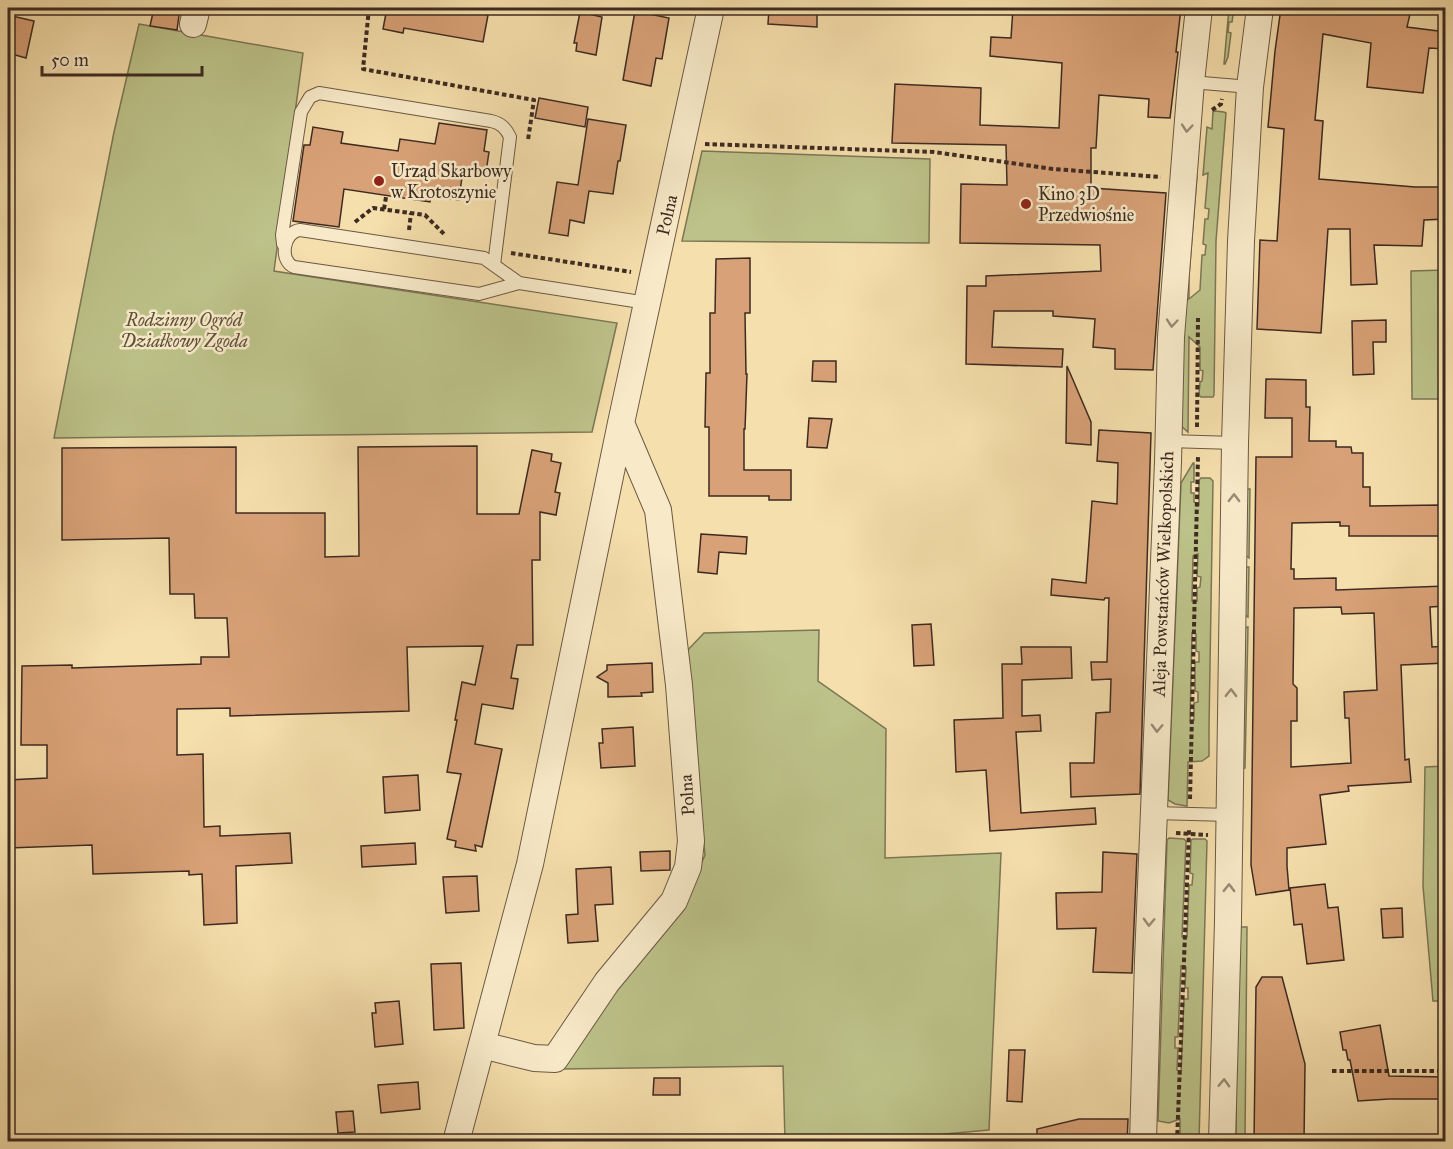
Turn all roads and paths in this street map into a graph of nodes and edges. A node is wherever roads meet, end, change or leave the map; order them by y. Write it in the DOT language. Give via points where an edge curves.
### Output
graph roads {
  1 [pos="711,8"];
  2 [pos="1199,8"];
  3 [pos="1260,8"];
  4 [pos="1191,82"];
  5 [pos="1250,87"];
  6 [pos="701,144"];
  7 [pos="1167,177"];
  8 [pos="386,197"];
  9 [pos="384,209"];
  10 [pos="336,236"];
  11 [pos="447,236"];
  12 [pos="285,254"];
  13 [pos="494,265"];
  14 [pos="519,283"];
  15 [pos="647,303"];
  16 [pos="621,423"];
  17 [pos="1168,452"];
  18 [pos="1235,452"];
  19 [pos="1153,823"];
  20 [pos="1229,826"];
  21 [pos="482,1045"];
  22 [pos="1332,1071"];
  23 [pos="1446,1071"];
  24 [pos="456,1142"];
  25 [pos="1143,1142"];
  26 [pos="1222,1142"];
  1 -- 15 [label="street, Polna"];
  2 -- 4 [label="street, Aleja Powstańców Wielkopolskich"];
  3 -- 5 [label="street"];
  4 -- 5 [label="lane"];
  4 -- 17 [label="street, Aleja Powstańców Wielkopolskich, one-way" via="1171,337"];
  5 -- 18 [label="street"];
  6 -- 7 [label="path" via="934,152 1053,169"];
  8 -- 9 [label="path"];
  9 -- 10 [label="path" via="374,208"];
  9 -- 11 [label="path" via="425,215"];
  10 -- 12 [label="lane" via="294,231 289,234"];
  10 -- 13 [label="lane" via="484,258"];
  12 -- 13 [label="lane" via="282,235 301,112 310,97 319,93 504,127 510,137"];
  12 -- 14 [label="lane" via="285,260 294,267 479,294"];
  13 -- 14 [label="lane"];
  14 -- 15 [label="lane"];
  15 -- 16 [label="street, Polna"];
  16 -- 21 [label="street, Polna" via="530,864"];
  16 -- 21 [label="street, Polna" via="658,510 679,686 690,841 688,867 674,901 607,982 555,1059"];
  17 -- 18 [label="lane"];
  17 -- 18 [label="path" via="1176,462 1191,456 1212,456 1221,461"];
  17 -- 19 [label="street, Aleja Powstańców Wielkopolskich, one-way"];
  20 -- 18 [label="street, one-way"];
  19 -- 20 [label="lane"];
  19 -- 20 [label="path"];
  19 -- 25 [label="street, Aleja Powstańców Wielkopolskich, one-way"];
  26 -- 20 [label="street, one-way"];
  21 -- 24 [label="street, Polna"];
  22 -- 23 [label="path"];
}
